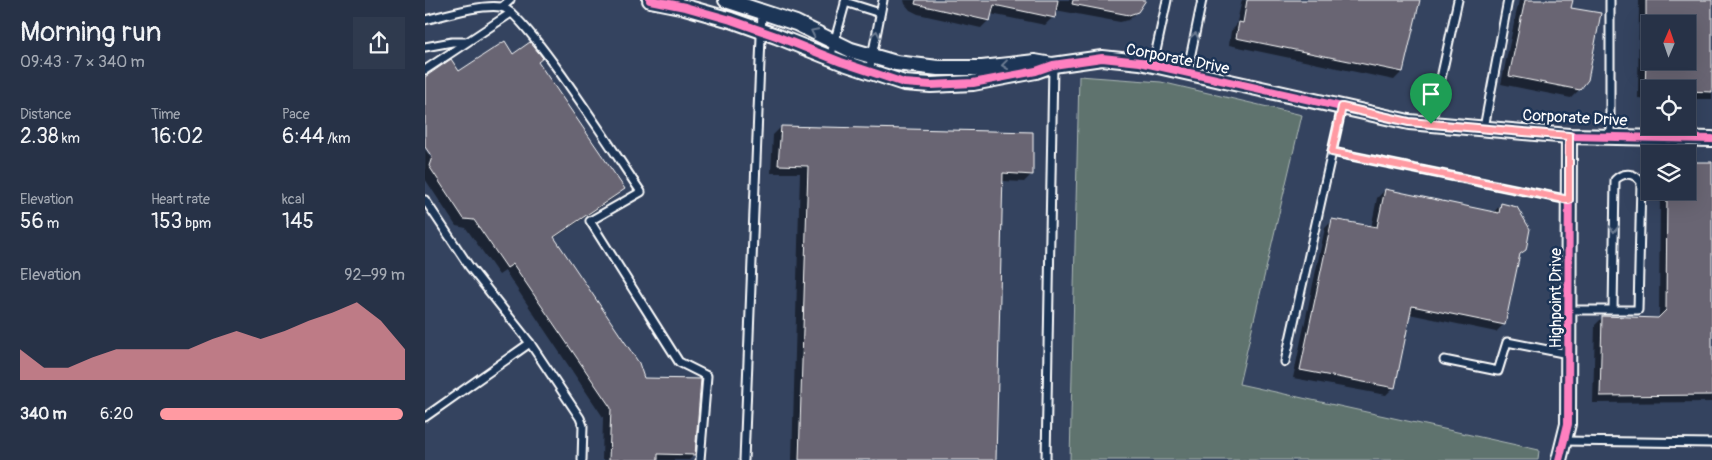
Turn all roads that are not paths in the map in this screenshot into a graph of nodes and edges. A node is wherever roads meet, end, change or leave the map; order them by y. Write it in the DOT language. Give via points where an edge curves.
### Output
graph roads {
  1 [pos="510,0"];
  2 [pos="651,0"];
  3 [pos="726,0"];
  4 [pos="883,0"];
  5 [pos="1167,0"];
  6 [pos="1202,0"];
  7 [pos="1458,0"];
  8 [pos="1508,0"];
  9 [pos="1610,0"];
  10 [pos="845,1"];
  11 [pos="502,7"];
  12 [pos="762,12"];
  13 [pos="511,13"];
  14 [pos="880,13"];
  15 [pos="425,20"];
  16 [pos="762,31"];
  17 [pos="465,42"];
  18 [pos="834,42"];
  19 [pos="425,47"];
  20 [pos="872,56"];
  21 [pos="830,58"];
  22 [pos="1053,65"];
  23 [pos="1153,65"];
  24 [pos="425,70"];
  25 [pos="869,72"];
  26 [pos="1187,73"];
  27 [pos="1342,107"];
  28 [pos="1431,124"];
  29 [pos="1484,128"];
  30 [pos="1569,136"];
  31 [pos="1610,137"];
  32 [pos="1712,139"];
  33 [pos="1332,152"];
  34 [pos="425,200"];
  35 [pos="1569,200"];
  36 [pos="1568,310"];
  37 [pos="1613,310"];
  38 [pos="530,343"];
  39 [pos="1568,354"];
  40 [pos="1444,360"];
  41 [pos="1285,362"];
  42 [pos="425,417"];
  43 [pos="1564,441"];
  44 [pos="1712,443"];
  45 [pos="583,460"];
  46 [pos="700,460"];
  47 [pos="744,460"];
  48 [pos="1046,460"];
  49 [pos="1559,460"];
  1 -- 11 [label="lane"];
  2 -- 16 [label="street, Corporate Drive"];
  3 -- 12 [label="street, Corporate Drive"];
  4 -- 14 [label="lane"];
  5 -- 23 [label="lane"];
  26 -- 6 [label="lane, one-way"];
  7 -- 28 [label="lane"];
  8 -- 29 [label="lane"];
  9 -- 31 [label="lane"];
  10 -- 14 [label="lane"];
  10 -- 18 [label="lane"];
  11 -- 13 [label="lane"];
  11 -- 15 [label="lane" via="481,8"];
  12 -- 16 [label="lane"];
  18 -- 12 [label="street, Corporate Drive, one-way" via="796,23"];
  13 -- 17 [label="lane"];
  13 -- 46 [label="lane" via="552,61 641,192 590,221 679,362 707,376"];
  20 -- 14 [label="lane, one-way"];
  16 -- 21 [label="street, Corporate Drive"];
  16 -- 47 [label="lane"];
  17 -- 19 [label="lane"];
  17 -- 24 [label="lane"];
  18 -- 20 [label="street, Corporate Drive"];
  18 -- 21 [label="lane"];
  22 -- 20 [label="street, Corporate Drive, one-way" via="1035,62 982,68 938,68 896,63"];
  20 -- 25 [label="lane"];
  21 -- 25 [label="street, Corporate Drive"];
  22 -- 23 [label="street, Corporate Drive" via="1102,58"];
  22 -- 25 [label="street, Corporate Drive" via="973,83 931,85 904,83"];
  22 -- 48 [label="lane"];
  23 -- 26 [label="street, Corporate Drive"];
  26 -- 27 [label="street, Corporate Drive"];
  27 -- 28 [label="street, Corporate Drive"];
  27 -- 33 [label="lane"];
  28 -- 29 [label="street, Corporate Drive"];
  29 -- 30 [label="street, Corporate Drive"];
  30 -- 31 [label="street, Corporate Drive"];
  30 -- 35 [label="street, Highpoint Drive"];
  31 -- 32 [label="street, Corporate Drive"];
  33 -- 35 [label="lane"];
  33 -- 41 [label="lane"];
  34 -- 38 [label="lane" via="469,266"];
  35 -- 36 [label="street, Highpoint Drive"];
  36 -- 37 [label="lane"];
  36 -- 39 [label="street, Highpoint Drive"];
  37 -- 37 [label="lane, one-way" via="1638,310 1641,182 1629,174 1615,180"];
  38 -- 42 [label="lane"];
  38 -- 45 [label="lane" via="580,418"];
  39 -- 40 [label="lane" via="1507,342 1498,371"];
  39 -- 43 [label="street, Highpoint Drive" via="1568,424"];
  43 -- 44 [label="lane"];
  43 -- 49 [label="street, Highpoint Drive"];
}
